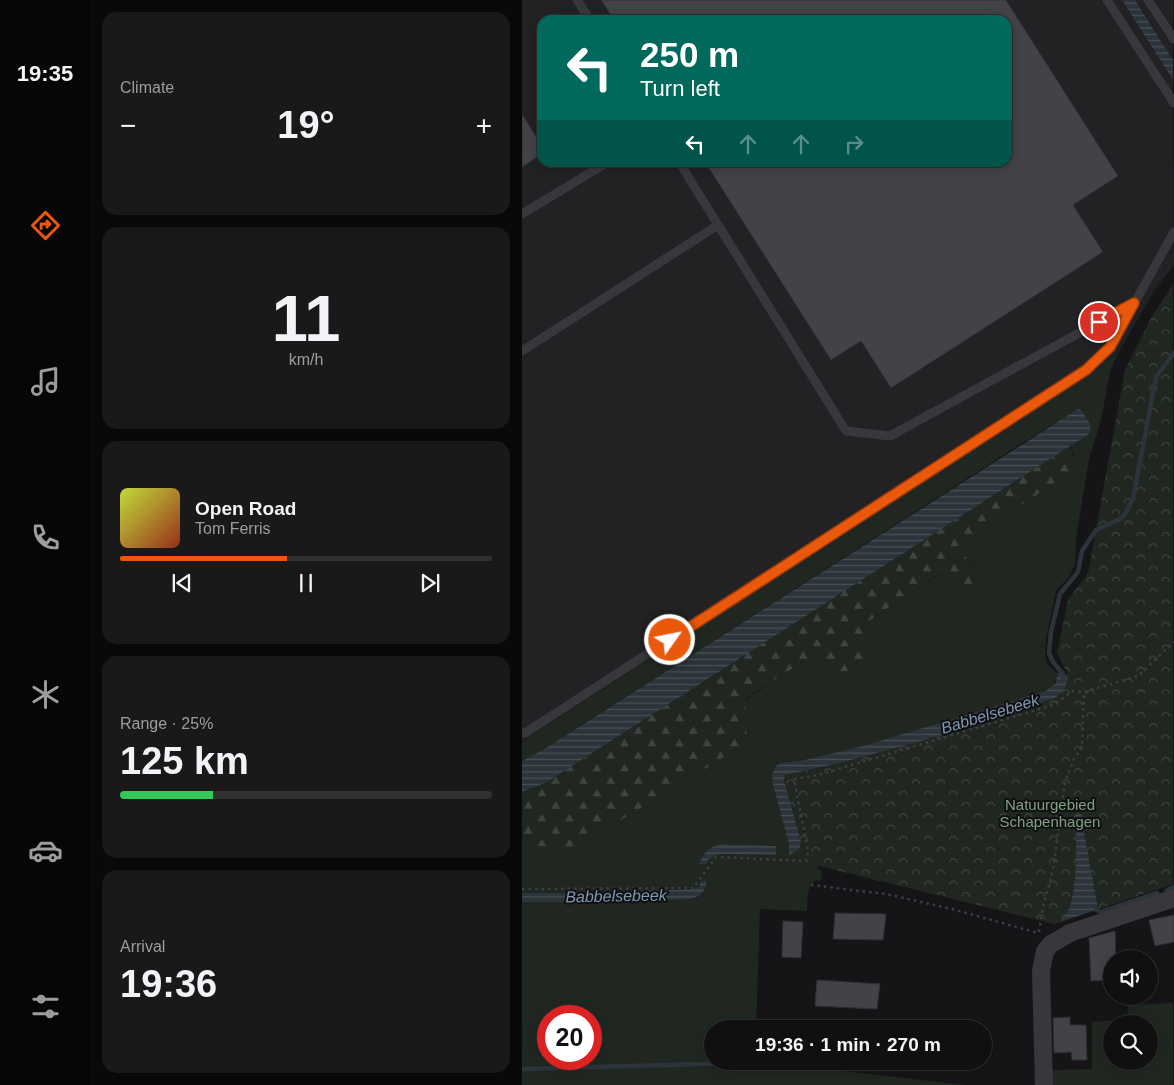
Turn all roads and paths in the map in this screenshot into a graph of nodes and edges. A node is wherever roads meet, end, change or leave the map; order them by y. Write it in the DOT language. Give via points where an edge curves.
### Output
graph roads {
  1 [pos="578,0"];
  2 [pos="1107,0"];
  3 [pos="1148,0"];
  4 [pos="587,15"];
  5 [pos="1174,40"];
  6 [pos="1174,103"];
  7 [pos="600,167"];
  8 [pos="682,167"];
  9 [pos="522,214"];
  10 [pos="718,226"];
  11 [pos="1174,232"];
  12 [pos="1134,303"];
  13 [pos="522,351"];
  14 [pos="1174,642"];
  15 [pos="1084,692"];
  16 [pos="522,734"];
  17 [pos="811,885"];
  18 [pos="522,889"];
  19 [pos="1174,898"];
  20 [pos="1044,1085"];
  1 -- 4 [label="lane"];
  2 -- 6 [label="lane"];
  3 -- 5 [label="lane"];
  7 -- 9 [label="lane"];
  8 -- 10 [label="lane"];
  10 -- 12 [label="lane" via="846,431 890,436"];
  10 -- 13 [label="lane"];
  11 -- 12 [label="lane"];
  12 -- 16 [label="lane" via="1110,347 1086,370"];
  14 -- 15 [label="path" via="1138,676"];
  15 -- 17 [label="path" via="1082,746 1065,782 1054,870 1039,934 952,908 886,894"];
  15 -- 18 [label="path" via="1073,691 1053,705 818,775 794,779 808,851 806,860 716,857 693,888"];
  19 -- 20 [label="street" via="1070,933 1045,951 1041,970"];
}
